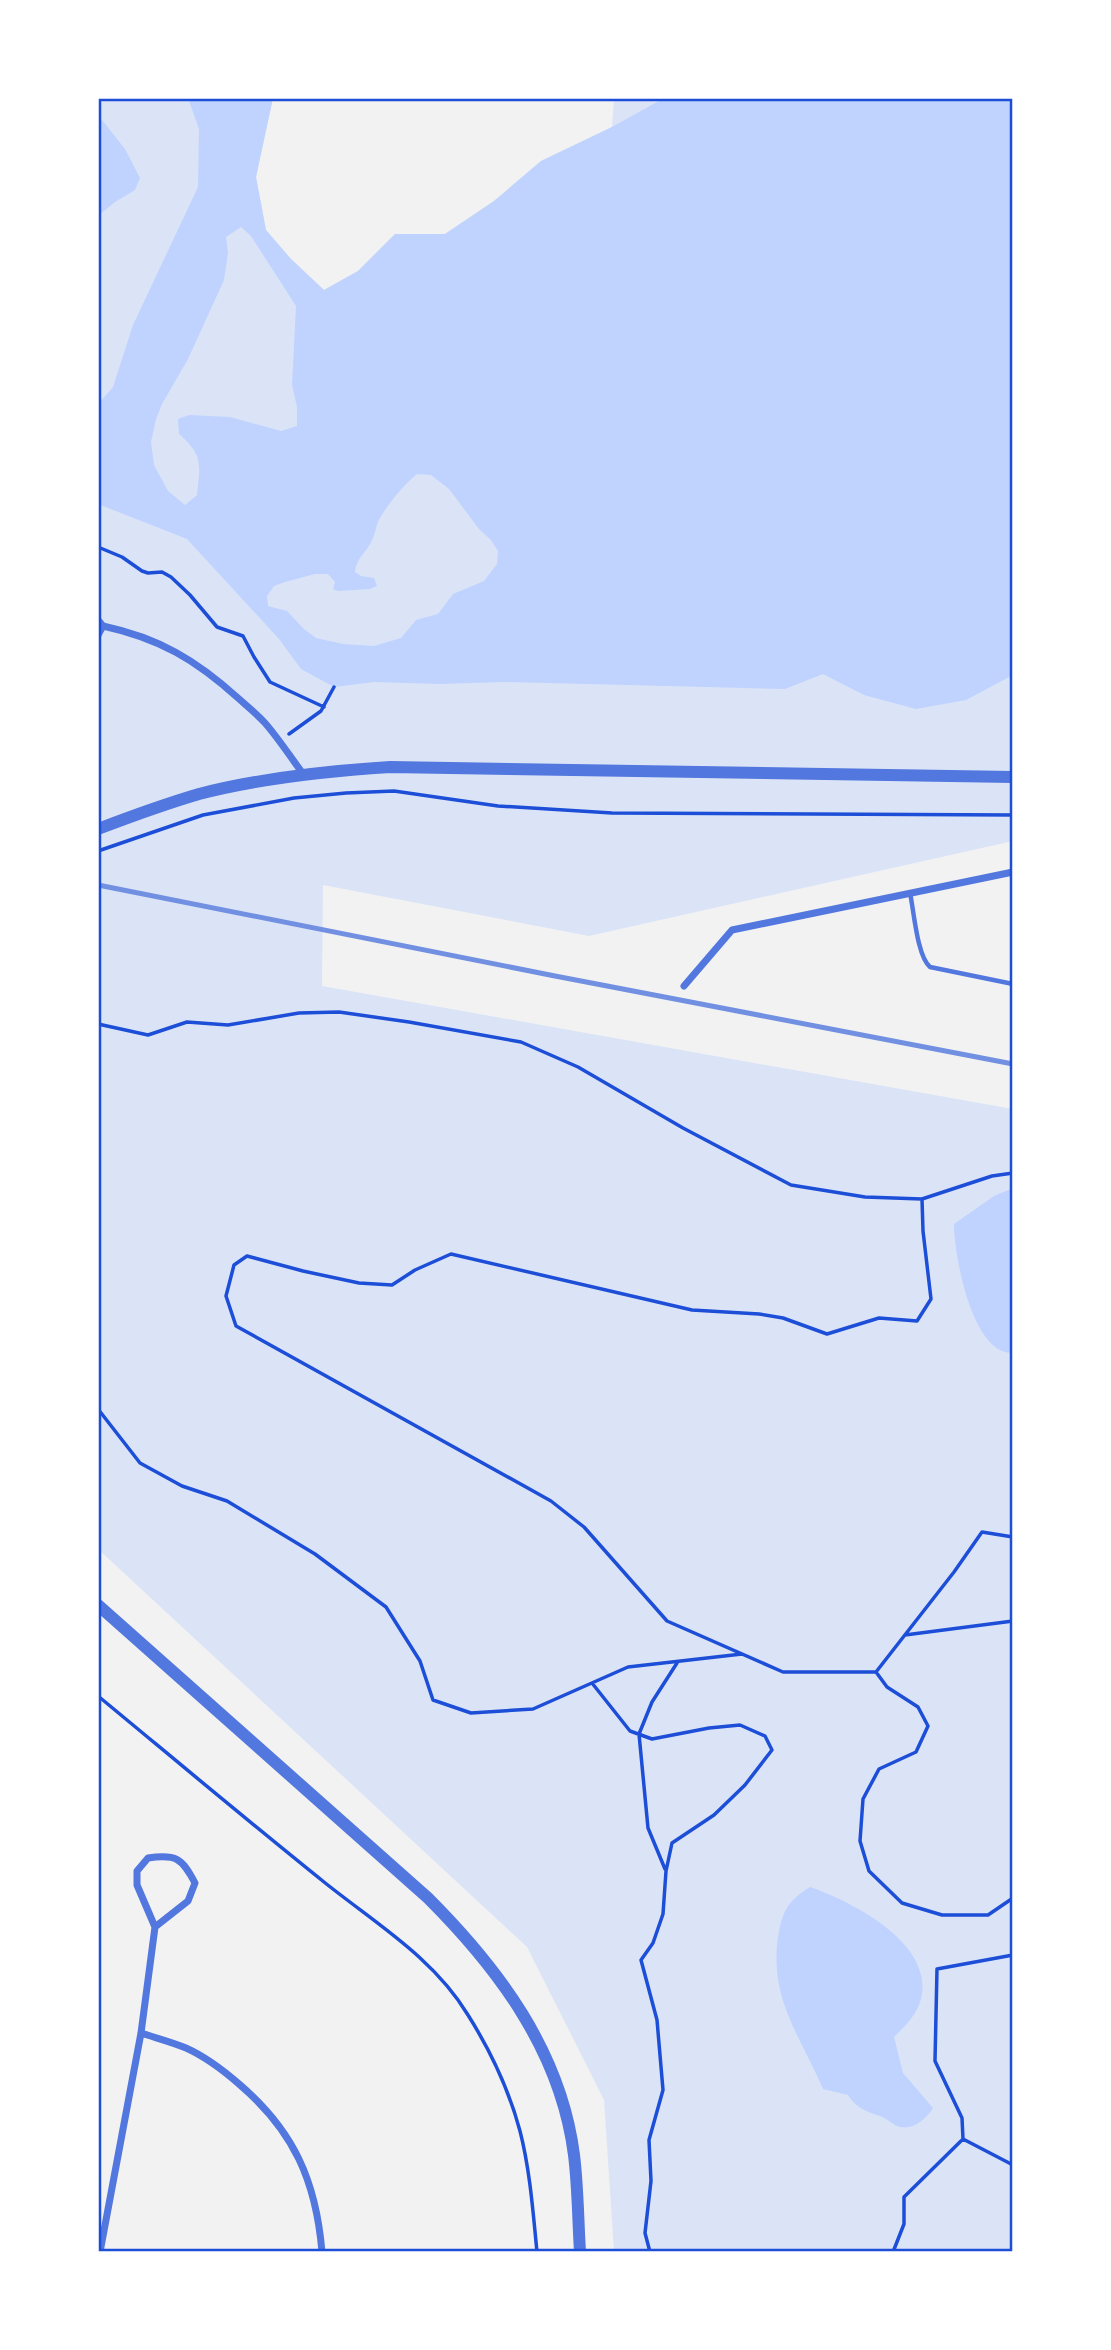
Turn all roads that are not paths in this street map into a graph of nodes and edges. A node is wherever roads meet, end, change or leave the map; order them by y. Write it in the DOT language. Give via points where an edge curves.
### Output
graph roads {
  1 [pos="100,623"];
  2 [pos="98,635"];
  3 [pos="304,776"];
  4 [pos="1013,777"];
  5 [pos="98,829"];
  6 [pos="1013,872"];
  7 [pos="910,893"];
  8 [pos="1013,984"];
  9 [pos="684,986"];
  10 [pos="98,1605"];
  11 [pos="155,1927"];
  12 [pos="141,2033"];
  13 [pos="100,2252"];
  14 [pos="321,2252"];
  15 [pos="580,2252"];
  1 -- 2 [label="street"];
  1 -- 3 [label="street" via="152,641 207,670 264,722"];
  3 -- 4 [label="street" via="390,767"];
  3 -- 5 [label="street" via="201,794"];
  6 -- 7 [label="street"];
  7 -- 8 [label="lane" via="926,964"];
  7 -- 9 [label="street" via="732,930"];
  10 -- 15 [label="street" via="428,1898 496,1972 539,2042 560,2095 574,2154"];
  11 -- 11 [label="street" via="188,1901 195,1883 186,1865 169,1855 148,1858 137,1871 139,1892"];
  11 -- 12 [label="street"];
  12 -- 13 [label="street"];
  12 -- 14 [label="street" via="186,2048 221,2069 283,2129 313,2195"];
}
